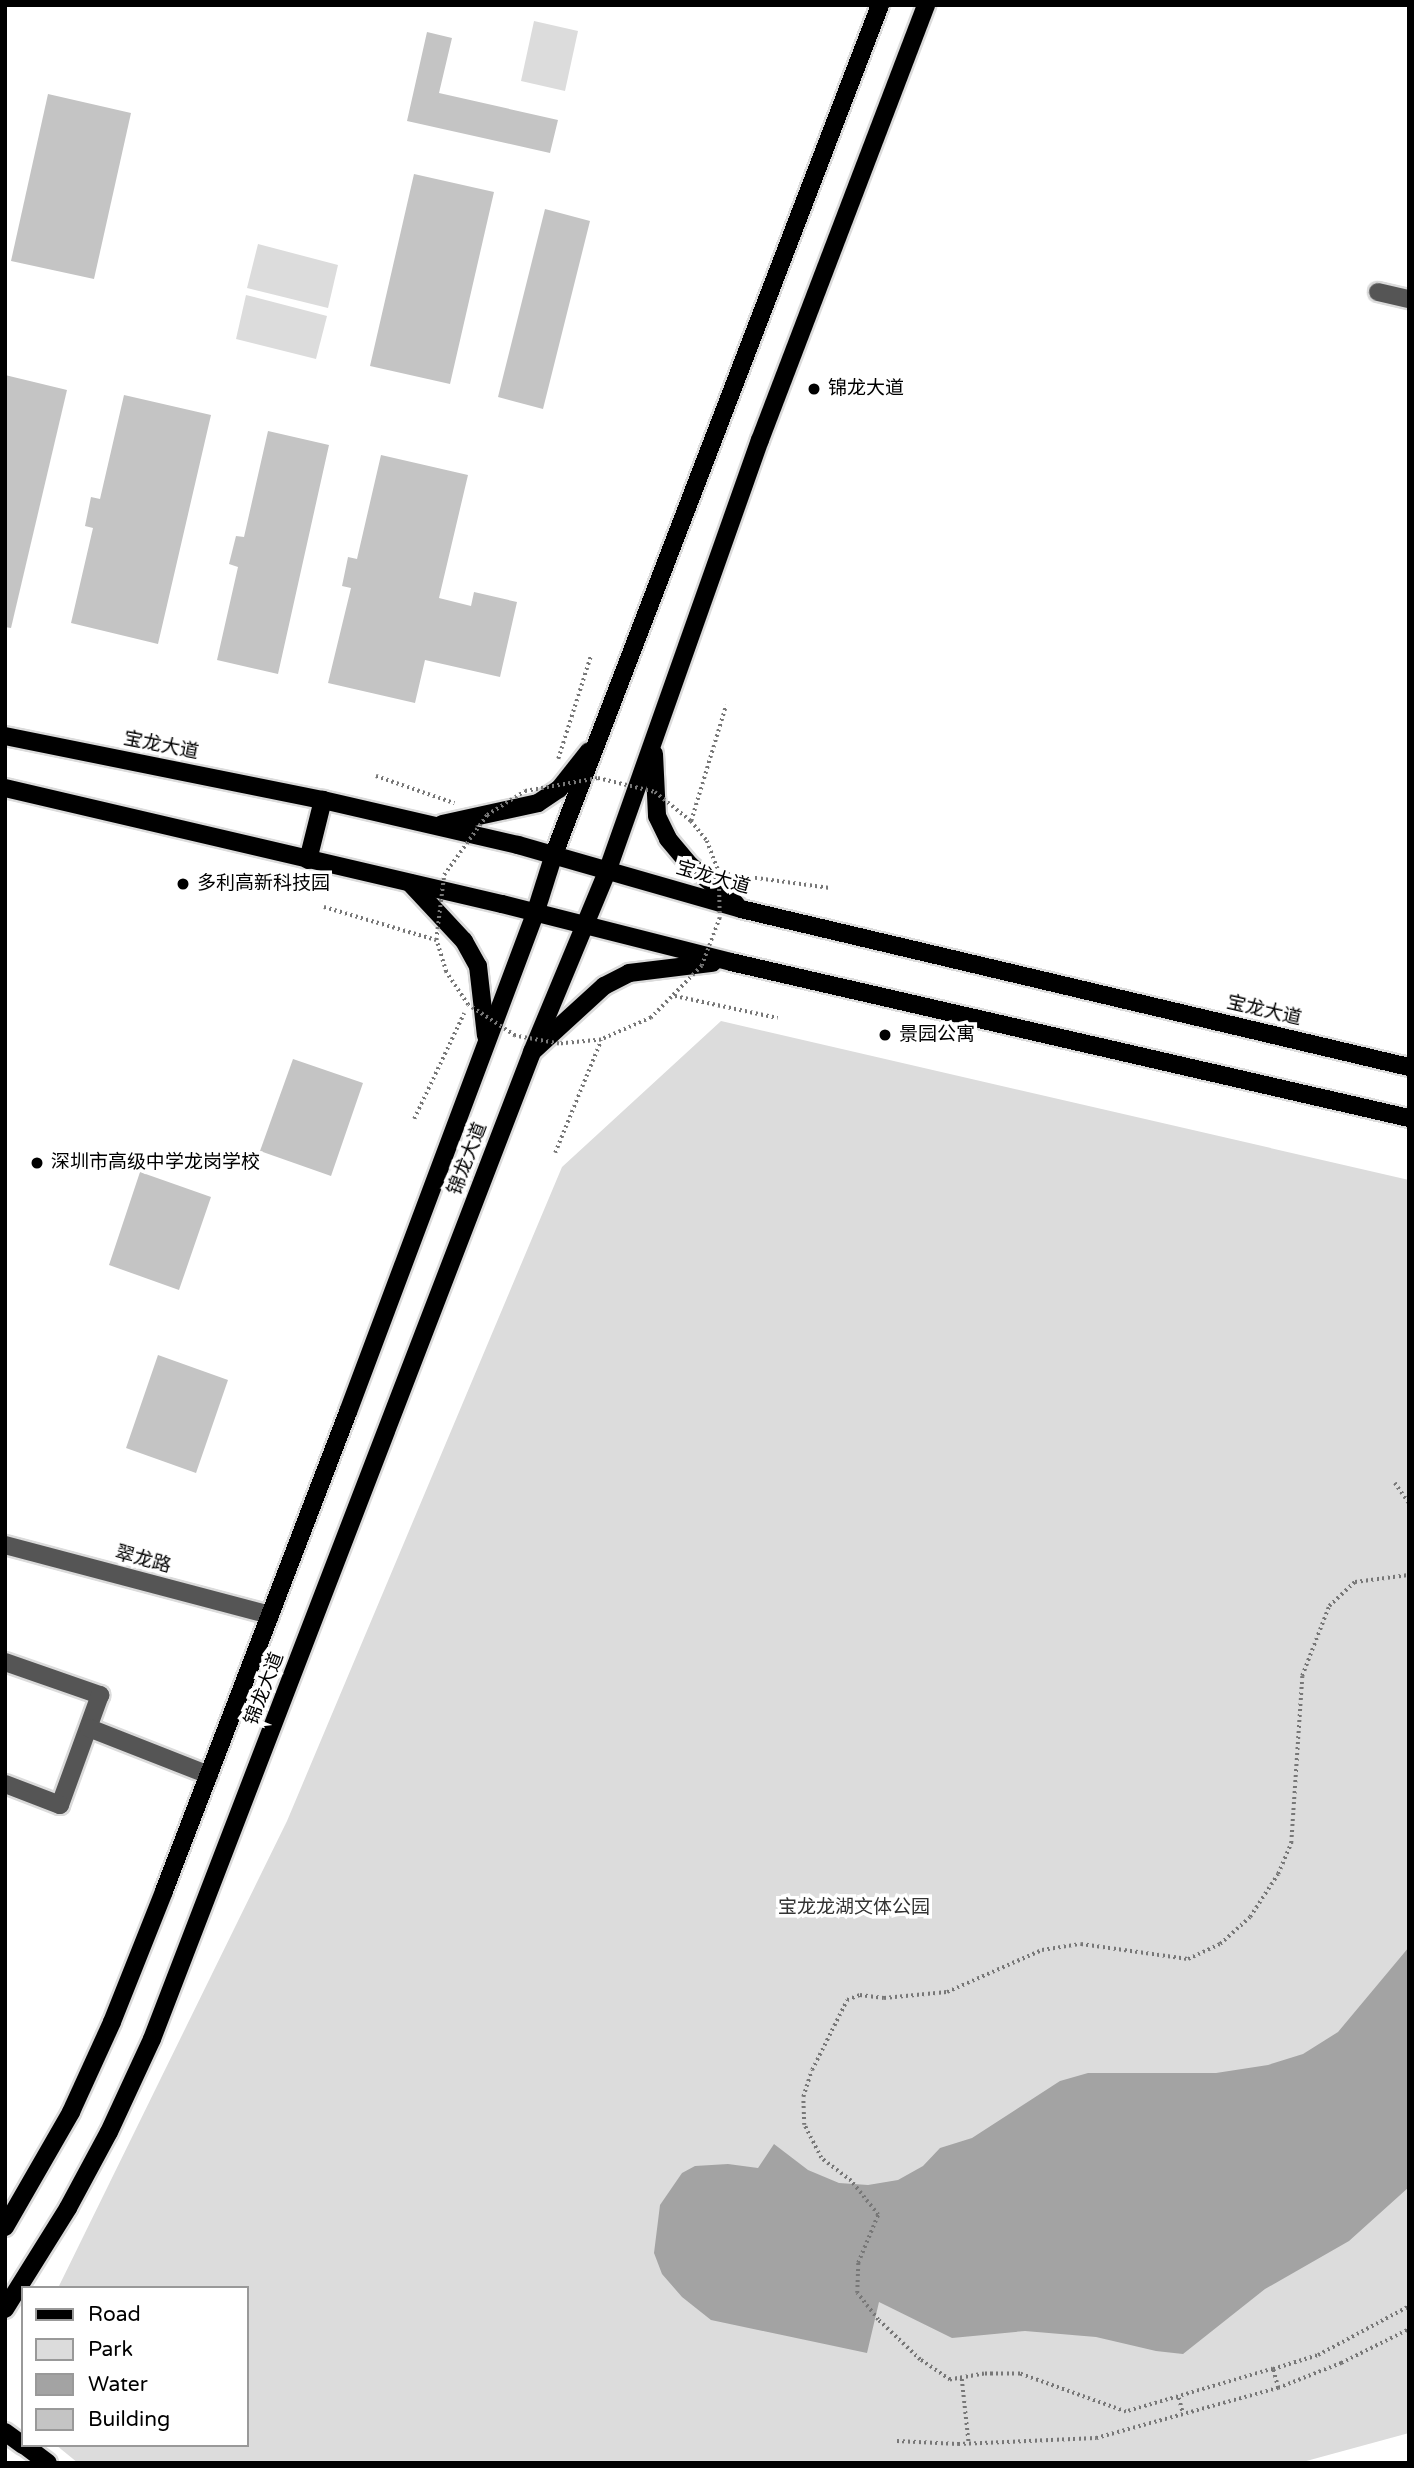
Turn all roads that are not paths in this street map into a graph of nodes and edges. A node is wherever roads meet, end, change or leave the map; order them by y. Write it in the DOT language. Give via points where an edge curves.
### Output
graph roads {
  1 [pos="880,5"];
  2 [pos="926,5"];
  3 [pos="1378,292"];
  4 [pos="1409,299"];
  5 [pos="602,735"];
  6 [pos="5,736"];
  7 [pos="654,741"];
  8 [pos="5,788"];
  9 [pos="323,800"];
  10 [pos="431,825"];
  11 [pos="554,854"];
  12 [pos="308,860"];
  13 [pos="608,869"];
  14 [pos="410,883"];
  15 [pos="741,909"];
  16 [pos="535,914"];
  17 [pos="586,926"];
  18 [pos="731,962"];
  19 [pos="487,1042"];
  20 [pos="532,1052"];
  21 [pos="1409,1066"];
  22 [pos="1409,1118"];
  23 [pos="5,1545"];
  24 [pos="270,1615"];
  25 [pos="5,1662"];
  26 [pos="89,1728"];
  27 [pos="209,1775"];
  28 [pos="5,1784"];
  29 [pos="5,2227"];
  30 [pos="5,2309"];
  31 [pos="5,2432"];
  32 [pos="21,2444"];
  33 [pos="26,2447"];
  34 [pos="48,2463"];
  1 -- 5 [label="main road, 锦龙大道"];
  2 -- 7 [label="main road, 锦龙大道" via="760,440"];
  3 -- 4 [label="street"];
  5 -- 10 [label="main road" via="559,789 538,803"];
  5 -- 11 [label="main road, 锦龙大道"];
  6 -- 9 [label="main road, 宝龙大道"];
  7 -- 13 [label="main road, 锦龙大道"];
  7 -- 15 [label="main road" via="657,816 668,839"];
  8 -- 12 [label="main road"];
  9 -- 10 [label="main road, 宝龙大道"];
  9 -- 12 [label="main road"];
  10 -- 11 [label="main road, 宝龙大道"];
  11 -- 13 [label="main road, 宝龙大道"];
  11 -- 16 [label="main road, 锦龙大道"];
  12 -- 14 [label="main road"];
  13 -- 15 [label="main road, 宝龙大道"];
  13 -- 17 [label="main road, 锦龙大道"];
  14 -- 16 [label="main road"];
  14 -- 19 [label="main road" via="464,941 478,966"];
  15 -- 21 [label="main road, 宝龙大道"];
  16 -- 17 [label="main road"];
  16 -- 19 [label="main road, 锦龙大道"];
  17 -- 18 [label="main road"];
  17 -- 20 [label="main road, 锦龙大道"];
  18 -- 20 [label="main road" via="629,973 604,986"];
  18 -- 22 [label="main road"];
  19 -- 24 [label="main road, 锦龙大道"];
  20 -- 30 [label="main road, 锦龙大道" via="152,2039 68,2208"];
  23 -- 24 [label="street, 翠龙路"];
  24 -- 27 [label="main road, 锦龙大道"];
  25 -- 26 [label="street" via="100,1695"];
  26 -- 27 [label="street"];
  26 -- 28 [label="street" via="60,1805"];
  27 -- 29 [label="main road, 锦龙大道" via="112,2022 71,2112"];
  31 -- 32 [label="main road"];
  33 -- 34 [label="main road"];
}
